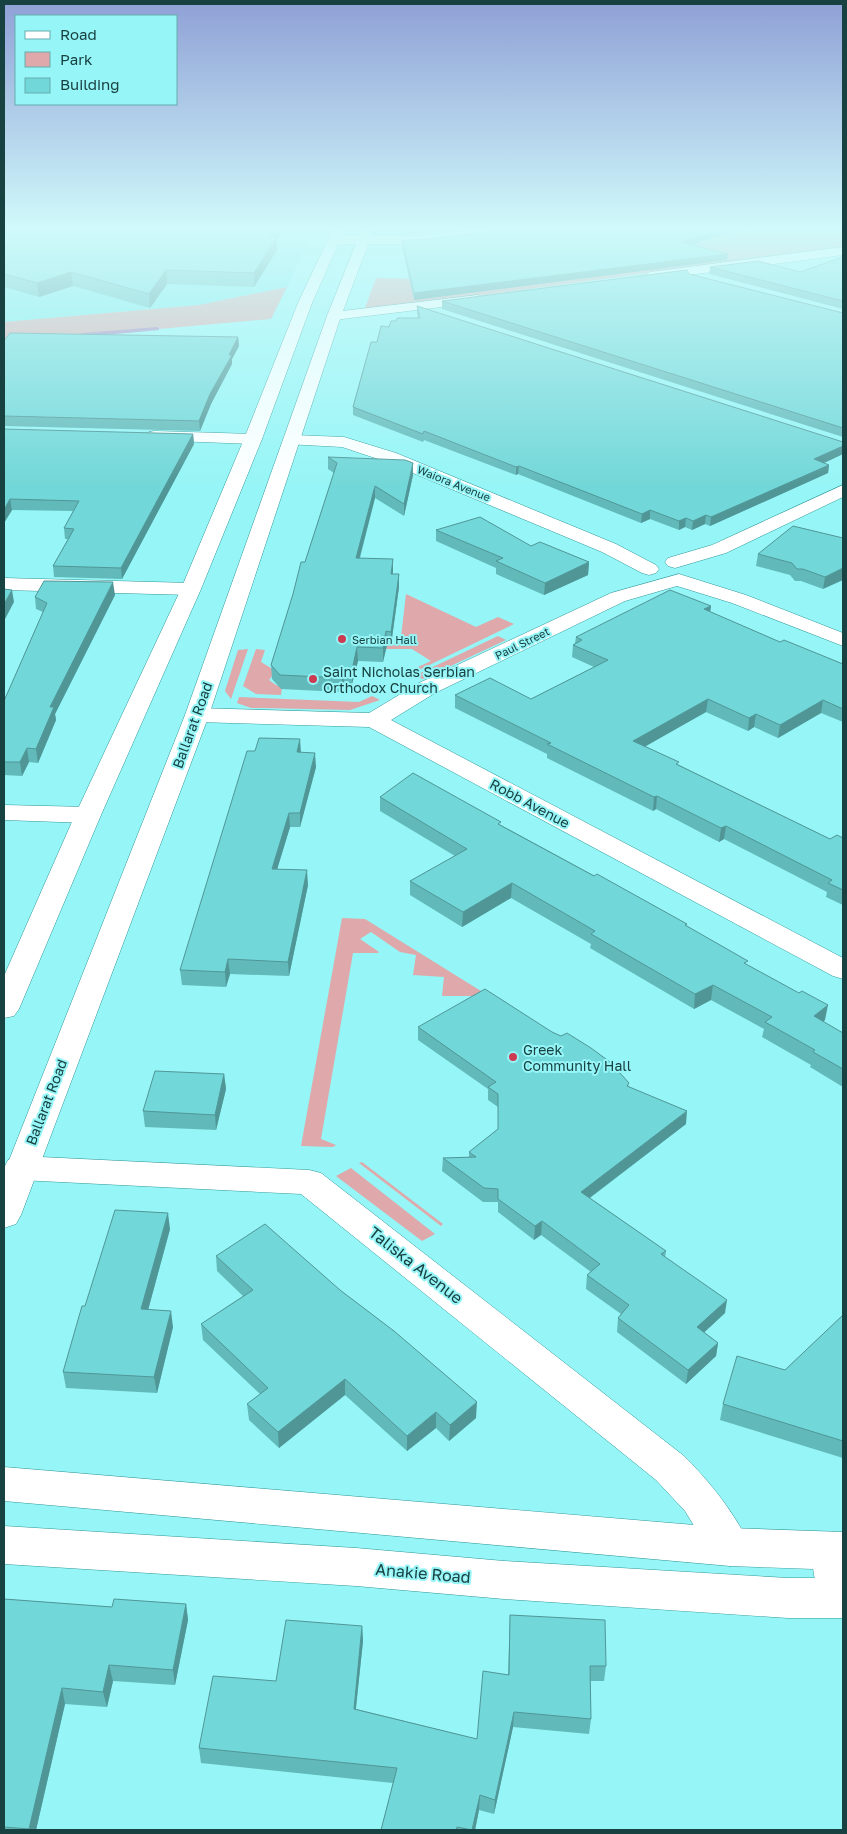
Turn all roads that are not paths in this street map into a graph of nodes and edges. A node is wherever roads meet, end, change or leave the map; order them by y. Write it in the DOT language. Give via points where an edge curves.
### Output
graph roads {
  1 [pos="302,315"];
  2 [pos="347,315"];
  3 [pos="439,315"];
  4 [pos="334,316"];
  5 [pos="450,318"];
  6 [pos="141,436"];
  7 [pos="273,439"];
  8 [pos="843,490"];
  9 [pos="672,571"];
  10 [pos="4,584"];
  11 [pos="191,589"];
  12 [pos="843,640"];
  13 [pos="197,715"];
  14 [pos="374,720"];
  15 [pos="4,812"];
  16 [pos="88,815"];
  17 [pos="843,970"];
  18 [pos="4,1009"];
  19 [pos="20,1168"];
  20 [pos="4,1215"];
  21 [pos="4,1484"];
  22 [pos="4,1545"];
  23 [pos="730,1547"];
  24 [pos="839,1551"];
  25 [pos="843,1598"];
  1 -- 7 [label="main road, Ballarat Road"];
  2 -- 4 [label="main road"];
  3 -- 5 [label="main road"];
  4 -- 7 [label="main road, Ballarat Road"];
  6 -- 7 [label="main road, Waiora Avenue"];
  7 -- 9 [label="main road, Waiora Avenue" via="344,442 390,457"];
  7 -- 11 [label="main road, Ballarat Road"];
  7 -- 13 [label="main road, Ballarat Road"];
  8 -- 9 [label="main road, Paul Street"];
  9 -- 12 [label="main road, Waiora Avenue"];
  9 -- 14 [label="main road, Paul Street" via="428,688"];
  10 -- 11 [label="main road"];
  11 -- 16 [label="main road, Ballarat Road"];
  13 -- 14 [label="main road, Robb Avenue"];
  13 -- 19 [label="main road, Ballarat Road"];
  14 -- 17 [label="main road, Robb Avenue"];
  15 -- 16 [label="main road"];
  16 -- 18 [label="main road, Ballarat Road"];
  19 -- 20 [label="main road, Ballarat Road"];
  19 -- 23 [label="main road, Taliska Avenue" via="309,1182 670,1468 699,1498"];
  21 -- 23 [label="main road"];
  22 -- 25 [label="main road, Anakie Road" via="356,1567 504,1580"];
  23 -- 24 [label="main road"];
  24 -- 25 [label="main road" via="834,1576"];
}
